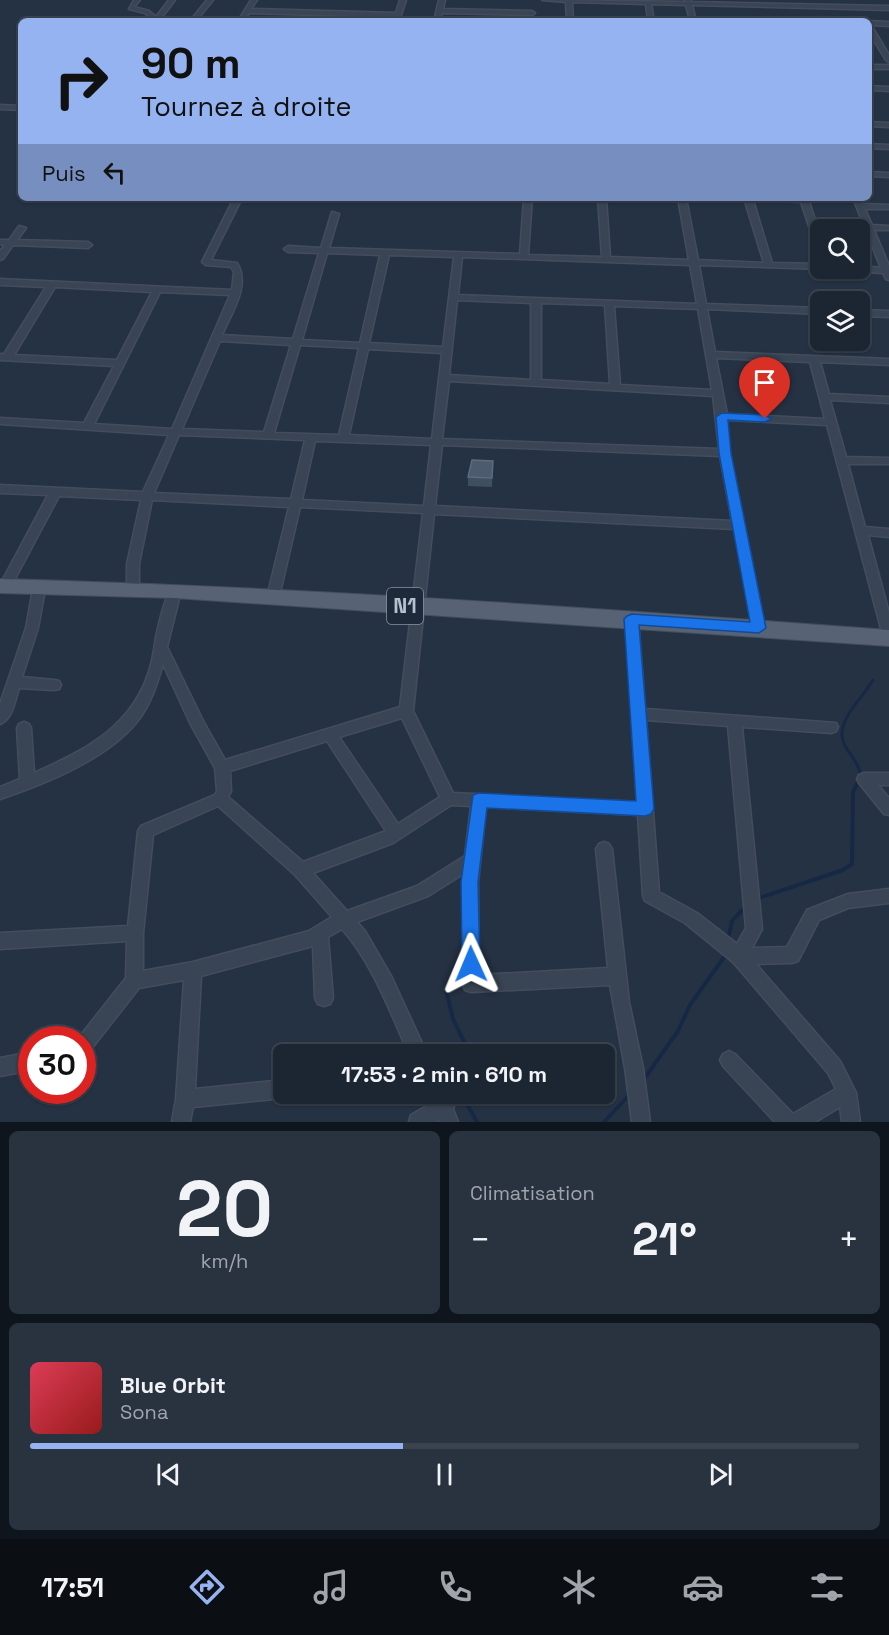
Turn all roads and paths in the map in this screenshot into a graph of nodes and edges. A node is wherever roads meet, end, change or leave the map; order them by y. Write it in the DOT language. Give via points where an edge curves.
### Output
graph roads {
  1 [pos="137,0"];
  2 [pos="172,0"];
  3 [pos="210,0"];
  4 [pos="254,0"];
  5 [pos="403,0"];
  6 [pos="442,0"];
  7 [pos="545,0"];
  8 [pos="569,0"];
  9 [pos="854,0"];
  10 [pos="606,1"];
  11 [pos="648,1"];
  12 [pos="688,2"];
  13 [pos="726,2"];
  14 [pos="766,2"];
  15 [pos="812,3"];
  16 [pos="858,7"];
  17 [pos="889,8"];
  18 [pos="247,11"];
  19 [pos="440,11"];
  20 [pos="153,18"];
  21 [pos="158,18"];
  22 [pos="195,18"];
  23 [pos="243,18"];
  24 [pos="397,18"];
  25 [pos="438,18"];
  26 [pos="532,18"];
  27 [pos="570,18"];
  28 [pos="651,18"];
  29 [pos="692,18"];
  30 [pos="730,18"];
  31 [pos="865,18"];
  32 [pos="872,23"];
  33 [pos="889,24"];
  34 [pos="872,31"];
  35 [pos="877,40"];
  36 [pos="889,40"];
  37 [pos="888,56"];
  38 [pos="872,67"];
  39 [pos="889,67"];
  40 [pos="872,88"];
  41 [pos="889,89"];
  42 [pos="0,107"];
  43 [pos="18,108"];
  44 [pos="872,124"];
  45 [pos="887,126"];
  46 [pos="872,146"];
  47 [pos="889,147"];
  48 [pos="872,174"];
  49 [pos="889,175"];
  50 [pos="236,201"];
  51 [pos="528,201"];
  52 [pos="602,201"];
  53 [pos="683,201"];
  54 [pos="749,201"];
  55 [pos="805,201"];
  56 [pos="859,202"];
  57 [pos="889,207"];
  58 [pos="335,214"];
  59 [pos="811,219"];
  60 [pos="866,219"];
  61 [pos="870,227"];
  62 [pos="22,228"];
  63 [pos="889,228"];
  64 [pos="870,229"];
  65 [pos="0,242"];
  66 [pos="11,242"];
  67 [pos="88,245"];
  68 [pos="288,249"];
  69 [pos="324,251"];
  70 [pos="385,253"];
  71 [pos="458,255"];
  72 [pos="524,256"];
  73 [pos="0,257"];
  74 [pos="606,260"];
  75 [pos="694,263"];
  76 [pos="769,266"];
  77 [pos="810,267"];
  78 [pos="870,270"];
  79 [pos="888,272"];
  80 [pos="0,282"];
  81 [pos="52,285"];
  82 [pos="157,290"];
  83 [pos="236,293"];
  84 [pos="453,297"];
  85 [pos="536,300"];
  86 [pos="609,303"];
  87 [pos="702,307"];
  88 [pos="810,311"];
  89 [pos="870,313"];
  90 [pos="889,314"];
  91 [pos="218,338"];
  92 [pos="297,343"];
  93 [pos="364,346"];
  94 [pos="447,350"];
  95 [pos="711,355"];
  96 [pos="3,358"];
  97 [pos="814,359"];
  98 [pos="889,362"];
  99 [pos="119,363"];
  100 [pos="444,378"];
  101 [pos="536,383"];
  102 [pos="615,387"];
  103 [pos="717,393"];
  104 [pos="825,397"];
  105 [pos="889,400"];
  106 [pos="722,417"];
  107 [pos="0,421"];
  108 [pos="830,422"];
  109 [pos="87,426"];
  110 [pos="176,432"];
  111 [pos="268,436"];
  112 [pos="310,437"];
  113 [pos="343,439"];
  114 [pos="436,442"];
  115 [pos="725,453"];
  116 [pos="842,460"];
  117 [pos="889,461"];
  118 [pos="0,489"];
  119 [pos="56,493"];
  120 [pos="147,497"];
  121 [pos="296,502"];
  122 [pos="428,509"];
  123 [pos="739,525"];
  124 [pos="861,531"];
  125 [pos="889,533"];
  126 [pos="3,586"];
  127 [pos="39,589"];
  128 [pos="133,589"];
  129 [pos="175,591"];
  130 [pos="273,597"];
  131 [pos="417,607"];
  132 [pos="632,619"];
  133 [pos="759,628"];
  134 [pos="889,637"];
  135 [pos="160,645"];
  136 [pos="13,682"];
  137 [pos="54,684"];
  138 [pos="406,711"];
  139 [pos="639,714"];
  140 [pos="0,718"];
  141 [pos="735,721"];
  142 [pos="831,727"];
  143 [pos="24,728"];
  144 [pos="329,733"];
  145 [pos="222,766"];
  146 [pos="889,779"];
  147 [pos="27,782"];
  148 [pos="0,793"];
  149 [pos="220,799"];
  150 [pos="450,799"];
  151 [pos="479,800"];
  152 [pos="645,809"];
  153 [pos="889,809"];
  154 [pos="396,832"];
  155 [pos="604,849"];
  156 [pos="471,861"];
  157 [pos="301,870"];
  158 [pos="889,896"];
  159 [pos="343,920"];
  160 [pos="135,933"];
  161 [pos="320,933"];
  162 [pos="0,942"];
  163 [pos="739,956"];
  164 [pos="193,970"];
  165 [pos="617,975"];
  166 [pos="134,981"];
  167 [pos="324,998"];
  168 [pos="96,1029"];
  169 [pos="413,1044"];
  170 [pos="729,1060"];
  171 [pos="18,1064"];
  172 [pos="0,1067"];
  173 [pos="273,1090"];
  174 [pos="847,1093"];
  175 [pos="185,1100"];
  176 [pos="444,1107"];
  177 [pos="181,1122"];
  178 [pos="418,1122"];
  179 [pos="641,1122"];
  180 [pos="788,1122"];
  181 [pos="798,1122"];
  182 [pos="851,1122"];
  1 -- 20 [label="street" via="131,8"];
  2 -- 21 [label="street"];
  3 -- 22 [label="street"];
  4 -- 18 [label="street"];
  5 -- 24 [label="street"];
  6 -- 19 [label="street"];
  7 -- 8 [label="street"];
  8 -- 10 [label="street"];
  8 -- 27 [label="street"];
  9 -- 16 [label="street"];
  10 -- 11 [label="street"];
  11 -- 12 [label="street"];
  11 -- 28 [label="street"];
  12 -- 13 [label="street"];
  12 -- 29 [label="street"];
  13 -- 14 [label="street"];
  13 -- 30 [label="street"];
  14 -- 15 [label="street"];
  15 -- 16 [label="street"];
  16 -- 17 [label="street"];
  16 -- 31 [label="street"];
  18 -- 23 [label="street"];
  18 -- 24 [label="street" via="354,10"];
  19 -- 25 [label="street"];
  19 -- 26 [label="street" via="532,10"];
  32 -- 33 [label="street"];
  34 -- 35 [label="street"];
  35 -- 36 [label="street"];
  35 -- 37 [label="street"];
  38 -- 39 [label="street"];
  40 -- 41 [label="street"];
  42 -- 43 [label="street"];
  44 -- 45 [label="street"];
  46 -- 47 [label="street"];
  48 -- 49 [label="street"];
  50 -- 83 [label="street" via="206,262 234,265 238,272"];
  51 -- 72 [label="street"];
  52 -- 74 [label="street"];
  53 -- 75 [label="street"];
  54 -- 76 [label="street"];
  55 -- 59 [label="street"];
  56 -- 57 [label="street"];
  56 -- 60 [label="street"];
  58 -- 69 [label="street"];
  61 -- 63 [label="street"];
  62 -- 66 [label="street"];
  64 -- 79 [label="street"];
  65 -- 66 [label="street"];
  66 -- 67 [label="street"];
  66 -- 73 [label="street"];
  68 -- 69 [label="street"];
  69 -- 70 [label="street"];
  69 -- 92 [label="street"];
  70 -- 71 [label="street"];
  70 -- 93 [label="street"];
  71 -- 72 [label="street"];
  71 -- 84 [label="street"];
  72 -- 74 [label="street"];
  74 -- 75 [label="street"];
  75 -- 76 [label="street"];
  75 -- 87 [label="street"];
  76 -- 77 [label="street"];
  78 -- 79 [label="street"];
  80 -- 81 [label="street"];
  81 -- 82 [label="street"];
  81 -- 96 [label="street"];
  82 -- 83 [label="street"];
  82 -- 99 [label="street"];
  83 -- 91 [label="street"];
  84 -- 85 [label="street"];
  84 -- 94 [label="street"];
  85 -- 86 [label="street"];
  85 -- 101 [label="street"];
  86 -- 87 [label="street"];
  86 -- 102 [label="street"];
  87 -- 88 [label="street"];
  87 -- 95 [label="street"];
  89 -- 90 [label="street"];
  91 -- 92 [label="street"];
  91 -- 110 [label="street"];
  92 -- 93 [label="street"];
  92 -- 111 [label="street"];
  93 -- 94 [label="street"];
  93 -- 113 [label="street"];
  94 -- 100 [label="street"];
  95 -- 97 [label="street"];
  95 -- 103 [label="street"];
  96 -- 99 [label="street"];
  97 -- 98 [label="street"];
  97 -- 104 [label="street"];
  99 -- 109 [label="street"];
  100 -- 101 [label="street"];
  100 -- 114 [label="street"];
  101 -- 102 [label="street"];
  102 -- 103 [label="street"];
  103 -- 106 [label="street"];
  104 -- 105 [label="street"];
  104 -- 108 [label="street"];
  106 -- 108 [label="street"];
  106 -- 115 [label="street"];
  107 -- 109 [label="street"];
  108 -- 116 [label="street"];
  109 -- 110 [label="street"];
  110 -- 111 [label="street"];
  110 -- 120 [label="street"];
  111 -- 112 [label="street"];
  112 -- 113 [label="street"];
  112 -- 121 [label="street"];
  113 -- 114 [label="street"];
  114 -- 115 [label="street"];
  114 -- 122 [label="street"];
  115 -- 123 [label="street"];
  116 -- 117 [label="street"];
  116 -- 124 [label="street"];
  118 -- 119 [label="street"];
  119 -- 120 [label="street"];
  119 -- 126 [label="street"];
  120 -- 121 [label="street"];
  120 -- 128 [label="street"];
  121 -- 122 [label="street"];
  121 -- 130 [label="street"];
  122 -- 123 [label="street"];
  122 -- 131 [label="street"];
  123 -- 133 [label="street"];
  124 -- 125 [label="street"];
  124 -- 134 [label="street"];
  126 -- 127 [label="main road, N1"];
  127 -- 128 [label="main road, N1"];
  127 -- 136 [label="street" via="32,628"];
  128 -- 129 [label="main road, N1"];
  129 -- 130 [label="main road, N1"];
  129 -- 135 [label="street"];
  130 -- 131 [label="main road, N1"];
  131 -- 132 [label="main road, N1"];
  131 -- 138 [label="street"];
  132 -- 133 [label="main road, N1"];
  132 -- 139 [label="street"];
  133 -- 134 [label="main road, N1"];
  135 -- 145 [label="street" via="196,723"];
  135 -- 147 [label="street" via="148,686 132,717 120,730 98,746"];
  136 -- 137 [label="street"];
  136 -- 140 [label="street"];
  138 -- 144 [label="street"];
  138 -- 150 [label="street"];
  139 -- 141 [label="street"];
  139 -- 152 [label="street"];
  141 -- 142 [label="street"];
  141 -- 163 [label="street" via="754,928"];
  143 -- 147 [label="street"];
  144 -- 145 [label="street"];
  144 -- 154 [label="street"];
  145 -- 149 [label="street" via="224,791"];
  146 -- 153 [label="street" via="864,779"];
  147 -- 148 [label="street"];
  149 -- 157 [label="street"];
  149 -- 160 [label="street" via="146,831"];
  150 -- 151 [label="street"];
  150 -- 154 [label="street"];
  151 -- 152 [label="street"];
  151 -- 156 [label="street"];
  152 -- 163 [label="street" via="651,896 697,922"];
  154 -- 157 [label="street"];
  155 -- 165 [label="street"];
  156 -- 159 [label="street" via="422,891"];
  156 -- 165 [label="street" via="471,984"];
  157 -- 159 [label="street"];
  158 -- 163 [label="street" via="848,901 813,915 792,955"];
  159 -- 161 [label="street"];
  159 -- 169 [label="street" via="373,959"];
  160 -- 162 [label="street"];
  160 -- 166 [label="street"];
  161 -- 164 [label="street"];
  161 -- 167 [label="street"];
  163 -- 174 [label="street" via="834,1067"];
  164 -- 166 [label="street"];
  164 -- 175 [label="street"];
  165 -- 179 [label="street"];
  166 -- 168 [label="street"];
  170 -- 180 [label="street"];
  171 -- 172 [label="street"];
  173 -- 175 [label="street"];
  174 -- 181 [label="street"];
  174 -- 182 [label="street"];
  175 -- 177 [label="street"];
  176 -- 178 [label="street"];
}
